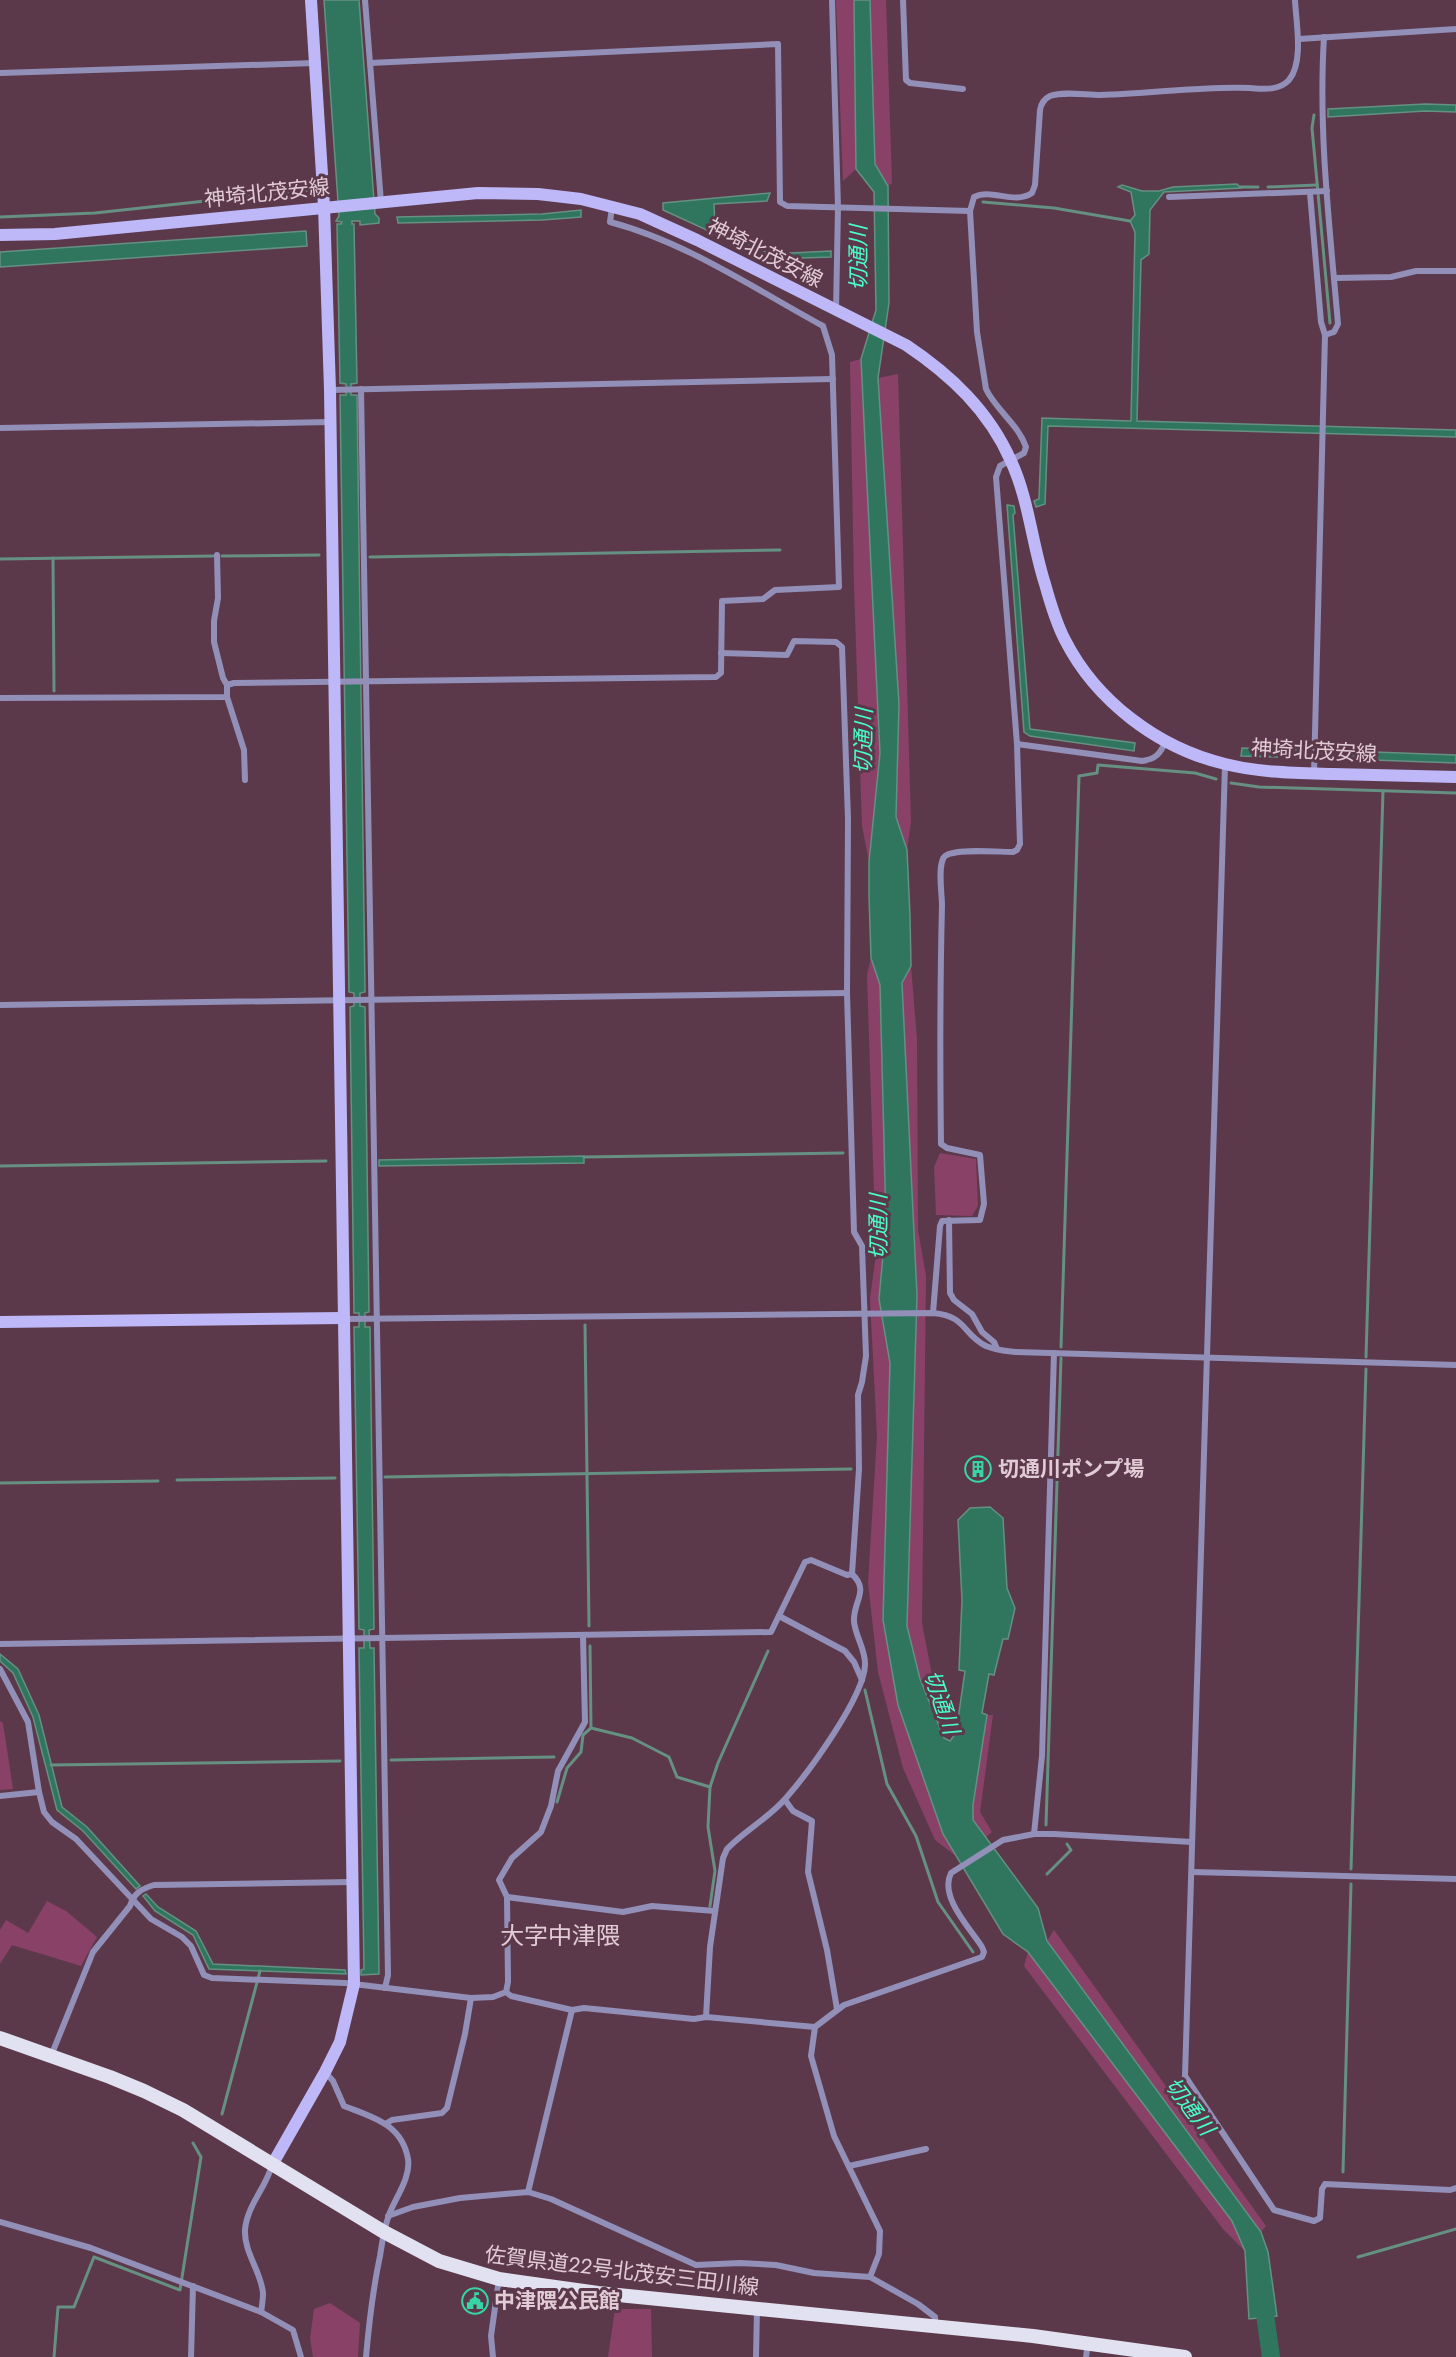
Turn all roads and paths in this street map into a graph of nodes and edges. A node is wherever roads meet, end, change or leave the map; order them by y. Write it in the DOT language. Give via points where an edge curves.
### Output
graph roads {
  1 [pos="311,0"];
  2 [pos="365,0"];
  3 [pos="832,0"];
  4 [pos="903,0"];
  5 [pos="1295,0"];
  6 [pos="1456,29"];
  7 [pos="1324,37"];
  8 [pos="1299,39"];
  9 [pos="315,63"];
  10 [pos="370,63"];
  11 [pos="0,74"];
  12 [pos="963,89"];
  13 [pos="1324,191"];
  14 [pos="1312,193"];
  15 [pos="1169,197"];
  16 [pos="381,202"];
  17 [pos="329,206"];
  18 [pos="613,206"];
  19 [pos="838,207"];
  20 [pos="970,211"];
  21 [pos="0,235"];
  22 [pos="1456,271"];
  23 [pos="1334,278"];
  24 [pos="836,311"];
  25 [pos="1325,335"];
  26 [pos="833,379"];
  27 [pos="361,389"];
  28 [pos="330,390"];
  29 [pos="330,422"];
  30 [pos="0,428"];
  31 [pos="1011,461"];
  32 [pos="217,555"];
  33 [pos="721,653"];
  34 [pos="364,681"];
  35 [pos="338,682"];
  36 [pos="227,686"];
  37 [pos="227,697"];
  38 [pos="0,698"];
  39 [pos="1166,741"];
  40 [pos="1017,744"];
  41 [pos="1225,764"];
  42 [pos="1314,773"];
  43 [pos="1456,777"];
  44 [pos="245,780"];
  45 [pos="848,993"];
  46 [pos="346,1001"];
  47 [pos="371,1001"];
  48 [pos="0,1005"];
  49 [pos="950,1220"];
  50 [pos="932,1313"];
  51 [pos="866,1315"];
  52 [pos="343,1318"];
  53 [pos="376,1319"];
  54 [pos="0,1322"];
  55 [pos="997,1349"];
  56 [pos="1054,1353"];
  57 [pos="1207,1358"];
  58 [pos="1456,1365"];
  59 [pos="852,1574"];
  60 [pos="780,1616"];
  61 [pos="583,1636"];
  62 [pos="382,1638"];
  63 [pos="348,1639"];
  64 [pos="0,1644"];
  65 [pos="0,1669"];
  66 [pos="862,1680"];
  67 [pos="39,1792"];
  68 [pos="0,1796"];
  69 [pos="785,1800"];
  70 [pos="1034,1834"];
  71 [pos="1192,1842"];
  72 [pos="1192,1872"];
  73 [pos="1456,1879"];
  74 [pos="352,1882"];
  75 [pos="138,1893"];
  76 [pos="507,1897"];
  77 [pos="715,1911"];
  78 [pos="354,1984"];
  79 [pos="385,1988"];
  80 [pos="506,1992"];
  81 [pos="471,1998"];
  82 [pos="837,2009"];
  83 [pos="572,2010"];
  84 [pos="706,2017"];
  85 [pos="815,2027"];
  86 [pos="0,2038"];
  87 [pos="51,2056"];
  88 [pos="326,2072"];
  89 [pos="387,2123"];
  90 [pos="926,2149"];
  91 [pos="272,2165"];
  92 [pos="849,2166"];
  93 [pos="1456,2188"];
  94 [pos="528,2192"];
  95 [pos="388,2216"];
  96 [pos="0,2222"];
  97 [pos="384,2232"];
  98 [pos="870,2277"];
  99 [pos="499,2279"];
  100 [pos="193,2286"];
  101 [pos="757,2310"];
  102 [pos="261,2312"];
  103 [pos="935,2326"];
  104 [pos="1087,2350"];
  105 [pos="191,2357"];
  106 [pos="301,2357"];
  107 [pos="366,2357"];
  108 [pos="493,2357"];
  109 [pos="756,2357"];
  110 [pos="1185,2357"];
  1 -- 9 [label="street"];
  2 -- 10 [label="street"];
  3 -- 19 [label="street"];
  4 -- 12 [label="street" via="906,80"];
  5 -- 8 [label="street"];
  6 -- 7 [label="street"];
  7 -- 8 [label="street"];
  7 -- 13 [label="street"];
  8 -- 20 [label="street" via="1292,76 1281,86 1269,89 1208,87 1051,95 1041,104 1032,193 1019,198 981,194 974,197"];
  9 -- 11 [label="street"];
  9 -- 17 [label="street"];
  10 -- 16 [label="street"];
  10 -- 19 [label="street" via="778,44 780,202 787,206"];
  13 -- 14 [label="street"];
  13 -- 23 [label="street"];
  14 -- 15 [label="street"];
  14 -- 25 [label="street"];
  16 -- 17 [label="street, 神埼北茂安線"];
  16 -- 18 [label="street, 神埼北茂安線" via="478,193 538,194"];
  17 -- 21 [label="street, 神埼北茂安線" via="56,234"];
  17 -- 28 [label="street"];
  18 -- 24 [label="street, 神埼北茂安線" via="697,240"];
  18 -- 26 [label="street" via="610,222 678,246 823,326 832,355"];
  19 -- 20 [label="street"];
  19 -- 24 [label="street"];
  20 -- 31 [label="street" via="977,332 986,389 1026,447 1024,453"];
  22 -- 23 [label="street"];
  23 -- 25 [label="street" via="1338,324 1334,332"];
  24 -- 31 [label="street, 神埼北茂安線" via="906,345 933,363 986,416"];
  25 -- 42 [label="street"];
  26 -- 27 [label="street"];
  26 -- 33 [label="street" via="839,587 775,590 763,599 722,601"];
  27 -- 28 [label="street"];
  27 -- 34 [label="street"];
  28 -- 29 [label="street"];
  29 -- 30 [label="street"];
  29 -- 35 [label="street"];
  31 -- 39 [label="street, 神埼北茂安線" via="1044,583 1064,639 1108,699"];
  31 -- 40 [label="street" via="1000,466 996,477"];
  32 -- 36 [label="street" via="214,642"];
  33 -- 34 [label="street" via="721,673 716,677"];
  33 -- 45 [label="street" via="787,655 794,641 836,642 842,647 848,819"];
  34 -- 35 [label="street"];
  34 -- 47 [label="street"];
  35 -- 36 [label="street" via="234,682"];
  35 -- 46 [label="street"];
  36 -- 37 [label="street"];
  37 -- 38 [label="street"];
  37 -- 44 [label="street" via="244,750"];
  39 -- 40 [label="street" via="1161,753 1142,761"];
  39 -- 41 [label="street, 神埼北茂安線"];
  40 -- 49 [label="street" via="1017,850 955,852 944,856 940,864 941,1144 980,1155 984,1204 980,1220"];
  41 -- 42 [label="street, 神埼北茂安線" via="1266,772"];
  41 -- 57 [label="street"];
  42 -- 43 [label="street, 神埼北茂安線"];
  45 -- 47 [label="street"];
  45 -- 51 [label="street" via="854,1232 862,1246"];
  46 -- 47 [label="street"];
  46 -- 48 [label="street"];
  46 -- 52 [label="street"];
  47 -- 53 [label="street"];
  49 -- 50 [label="street" via="942,1221 940,1226"];
  49 -- 55 [label="street" via="950,1293 972,1314"];
  50 -- 51 [label="street"];
  50 -- 55 [label="street" via="953,1317 985,1345"];
  51 -- 53 [label="street"];
  51 -- 59 [label="street" via="866,1356 858,1395 859,1469"];
  52 -- 53 [label="street"];
  52 -- 54 [label="street"];
  52 -- 63 [label="street"];
  53 -- 62 [label="street"];
  55 -- 56 [label="street"];
  56 -- 57 [label="street"];
  56 -- 70 [label="street" via="1042,1756"];
  57 -- 58 [label="street"];
  57 -- 71 [label="street"];
  59 -- 60 [label="street" via="811,1560 805,1562"];
  59 -- 66 [label="street" via="860,1581 861,1590 854,1615 865,1664"];
  60 -- 61 [label="street" via="771,1632"];
  60 -- 66 [label="street" via="845,1651"];
  61 -- 62 [label="street"];
  61 -- 76 [label="street" via="585,1722 558,1771 541,1832 512,1858 499,1880"];
  62 -- 63 [label="street"];
  62 -- 79 [label="street" via="388,1975"];
  63 -- 64 [label="street"];
  63 -- 74 [label="street"];
  65 -- 67 [label="street" via="28,1722"];
  66 -- 69 [label="street" via="819,1755"];
  67 -- 68 [label="street"];
  67 -- 75 [label="street" via="44,1812 52,1822"];
  69 -- 77 [label="street" via="727,1849"];
  69 -- 82 [label="street" via="793,1811 812,1821 808,1872"];
  70 -- 71 [label="street"];
  70 -- 82 [label="street" via="1003,1840 951,1873 948,1880 950,1898 982,1947 982,1957"];
  71 -- 72 [label="street"];
  72 -- 73 [label="street"];
  72 -- 93 [label="street" via="1185,2076 1274,2210 1314,2221 1320,2218 1325,2184"];
  74 -- 75 [label="street" via="154,1885"];
  74 -- 78 [label="street"];
  75 -- 78 [label="street" via="151,1918 191,1946 204,1975"];
  75 -- 87 [label="street" via="93,1952"];
  76 -- 77 [label="street" via="623,1912 652,1906"];
  76 -- 80 [label="street"];
  77 -- 84 [label="street"];
  78 -- 79 [label="street"];
  78 -- 88 [label="street" via="340,2042"];
  79 -- 81 [label="street"];
  80 -- 81 [label="street"];
  80 -- 83 [label="street"];
  81 -- 89 [label="street" via="447,2108 442,2113"];
  82 -- 85 [label="street"];
  83 -- 84 [label="street"];
  83 -- 94 [label="street"];
  84 -- 85 [label="street"];
  85 -- 92 [label="street" via="811,2056 814,2072 834,2136"];
  86 -- 87 [label="main road, 佐賀県道22号北茂安三田川線"];
  87 -- 91 [label="main road, 佐賀県道22号北茂安三田川線" via="183,2110"];
  88 -- 89 [label="street" via="344,2106"];
  88 -- 91 [label="street"];
  89 -- 95 [label="street" via="400,2139 408,2160 404,2183"];
  90 -- 92 [label="street"];
  91 -- 97 [label="main road, 佐賀県道22号北茂安三田川線"];
  91 -- 102 [label="street" via="269,2178 250,2208 245,2231 250,2258 261,2282"];
  92 -- 98 [label="street" via="880,2231 879,2254"];
  94 -- 95 [label="street" via="460,2198"];
  94 -- 98 [label="street" via="696,2265 776,2265 814,2273"];
  95 -- 97 [label="street"];
  96 -- 100 [label="street" via="91,2248"];
  97 -- 99 [label="main road, 佐賀県道22号北茂安三田川線" via="439,2261"];
  97 -- 107 [label="street"];
  98 -- 103 [label="street" via="918,2304 935,2317"];
  99 -- 101 [label="main road, 佐賀県道22号北茂安三田川線"];
  99 -- 108 [label="street" via="491,2336"];
  100 -- 102 [label="street"];
  100 -- 105 [label="street"];
  101 -- 103 [label="main road, 佐賀県道22号北茂安三田川線"];
  101 -- 109 [label="street"];
  102 -- 106 [label="street" via="293,2330"];
  103 -- 104 [label="main road, 佐賀県道22号北茂安三田川線"];
  104 -- 110 [label="main road, 佐賀県道22号北茂安三田川線"];
}
